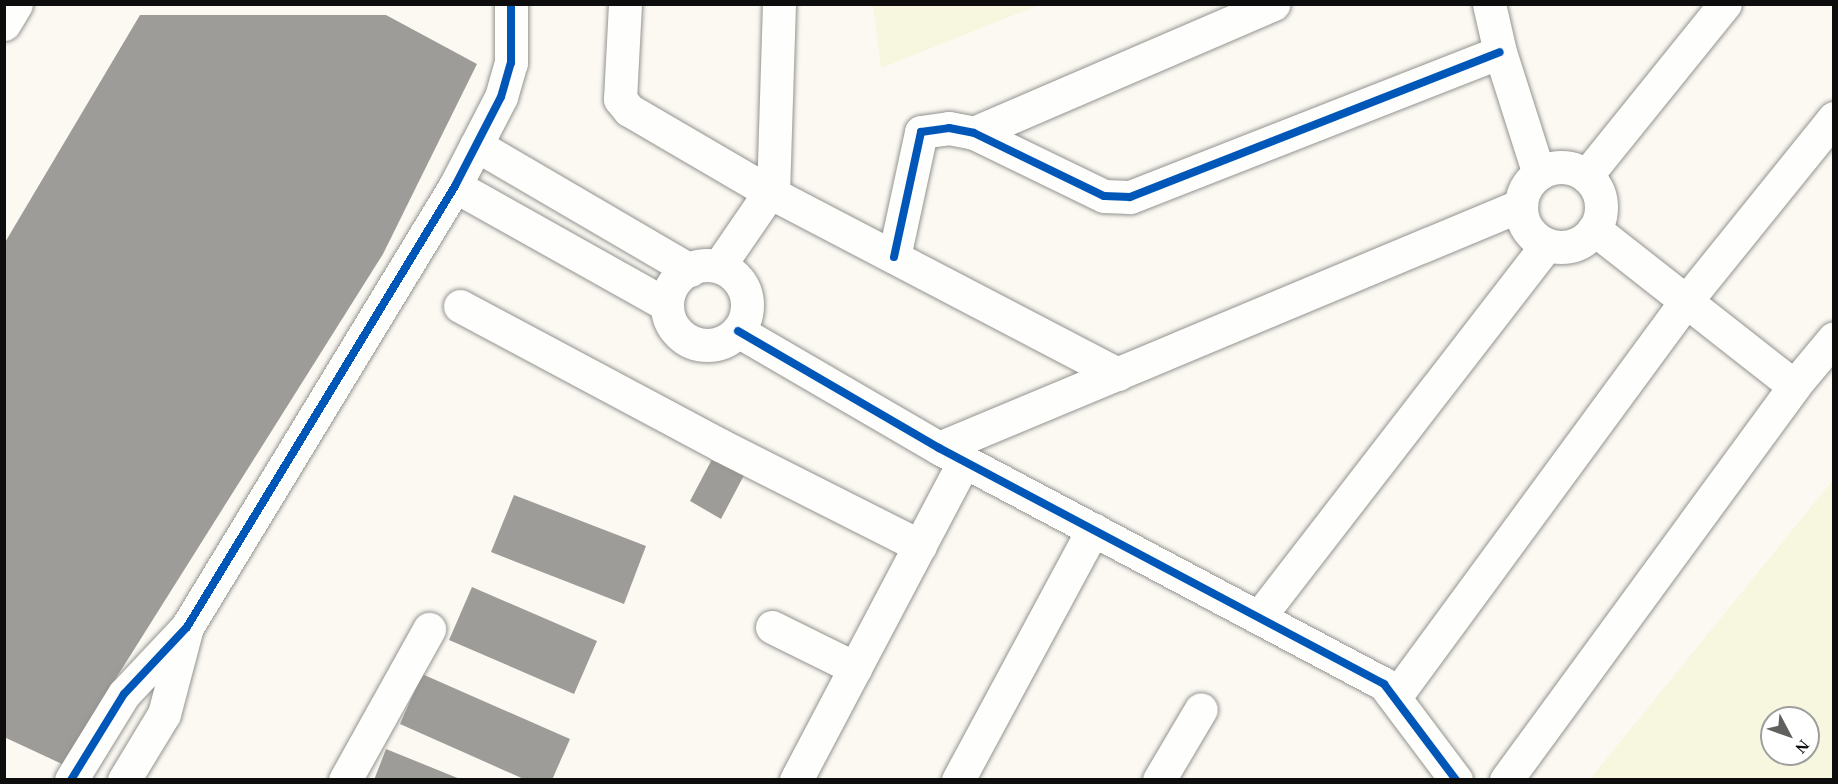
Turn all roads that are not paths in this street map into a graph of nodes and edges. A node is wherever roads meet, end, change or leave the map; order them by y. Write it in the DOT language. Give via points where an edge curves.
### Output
graph roads {
  1 [pos="16,4"];
  2 [pos="511,4"];
  3 [pos="625,4"];
  4 [pos="779,4"];
  5 [pos="1273,4"];
  6 [pos="1489,4"];
  7 [pos="1725,4"];
  8 [pos="4,24"];
  9 [pos="1500,52"];
  10 [pos="1833,118"];
  11 [pos="974,133"];
  12 [pos="476,145"];
  13 [pos="1539,174"];
  14 [pos="1587,176"];
  15 [pos="455,186"];
  16 [pos="773,194"];
  17 [pos="1521,205"];
  18 [pos="1594,229"];
  19 [pos="1547,245"];
  20 [pos="894,257"];
  21 [pos="705,268"];
  22 [pos="1687,300"];
  23 [pos="665,304"];
  24 [pos="460,306"];
  25 [pos="738,331"];
  26 [pos="1833,338"];
  27 [pos="1118,374"];
  28 [pos="1794,386"];
  29 [pos="952,455"];
  30 [pos="1093,529"];
  31 [pos="920,546"];
  32 [pos="1259,617"];
  33 [pos="187,627"];
  34 [pos="771,627"];
  35 [pos="429,629"];
  36 [pos="855,668"];
  37 [pos="1395,697"];
  38 [pos="1201,709"];
  39 [pos="97,738"];
  40 [pos="130,770"];
  41 [pos="71,780"];
  42 [pos="345,780"];
  43 [pos="796,780"];
  44 [pos="958,780"];
  45 [pos="1160,780"];
  46 [pos="1456,780"];
  47 [pos="1506,780"];
  1 -- 8 [label="street"];
  2 -- 12 [label="street" via="511,63 501,97"];
  3 -- 16 [label="street" via="620,99 629,111"];
  4 -- 16 [label="street"];
  5 -- 11 [label="street"];
  6 -- 9 [label="street"];
  7 -- 14 [label="street"];
  9 -- 11 [label="street" via="1130,197 1104,196"];
  9 -- 13 [label="street"];
  10 -- 22 [label="street"];
  11 -- 20 [label="street" via="949,128 921,132"];
  12 -- 15 [label="street"];
  12 -- 21 [label="street"];
  13 -- 14 [label="street" via="1563,167"];
  13 -- 17 [label="street" via="1524,193"];
  14 -- 18 [label="street" via="1600,197 1601,209"];
  15 -- 23 [label="street"];
  15 -- 33 [label="street"];
  16 -- 20 [label="street"];
  16 -- 21 [label="street"];
  17 -- 19 [label="street" via="1528,230"];
  17 -- 27 [label="street"];
  18 -- 19 [label="street" via="1583,241 1571,246"];
  18 -- 22 [label="street"];
  19 -- 32 [label="street"];
  20 -- 27 [label="street"];
  21 -- 23 [label="street" via="680,275"];
  21 -- 25 [label="street" via="731,272 741,282 746,295 744,320"];
  22 -- 28 [label="street"];
  22 -- 37 [label="street"];
  23 -- 25 [label="street" via="672,325 691,342 716,344"];
  24 -- 31 [label="street"];
  25 -- 29 [label="street"];
  26 -- 28 [label="street"];
  27 -- 29 [label="street"];
  28 -- 47 [label="street"];
  29 -- 30 [label="street"];
  29 -- 31 [label="street"];
  30 -- 32 [label="street"];
  30 -- 44 [label="street"];
  31 -- 36 [label="street"];
  32 -- 37 [label="street" via="1384,684"];
  33 -- 39 [label="street" via="124,693"];
  33 -- 40 [label="street" via="164,714"];
  34 -- 36 [label="street"];
  35 -- 42 [label="street"];
  36 -- 43 [label="street"];
  37 -- 46 [label="street"];
  38 -- 45 [label="street"];
  39 -- 40 [label="street"];
  39 -- 41 [label="street"];
}
